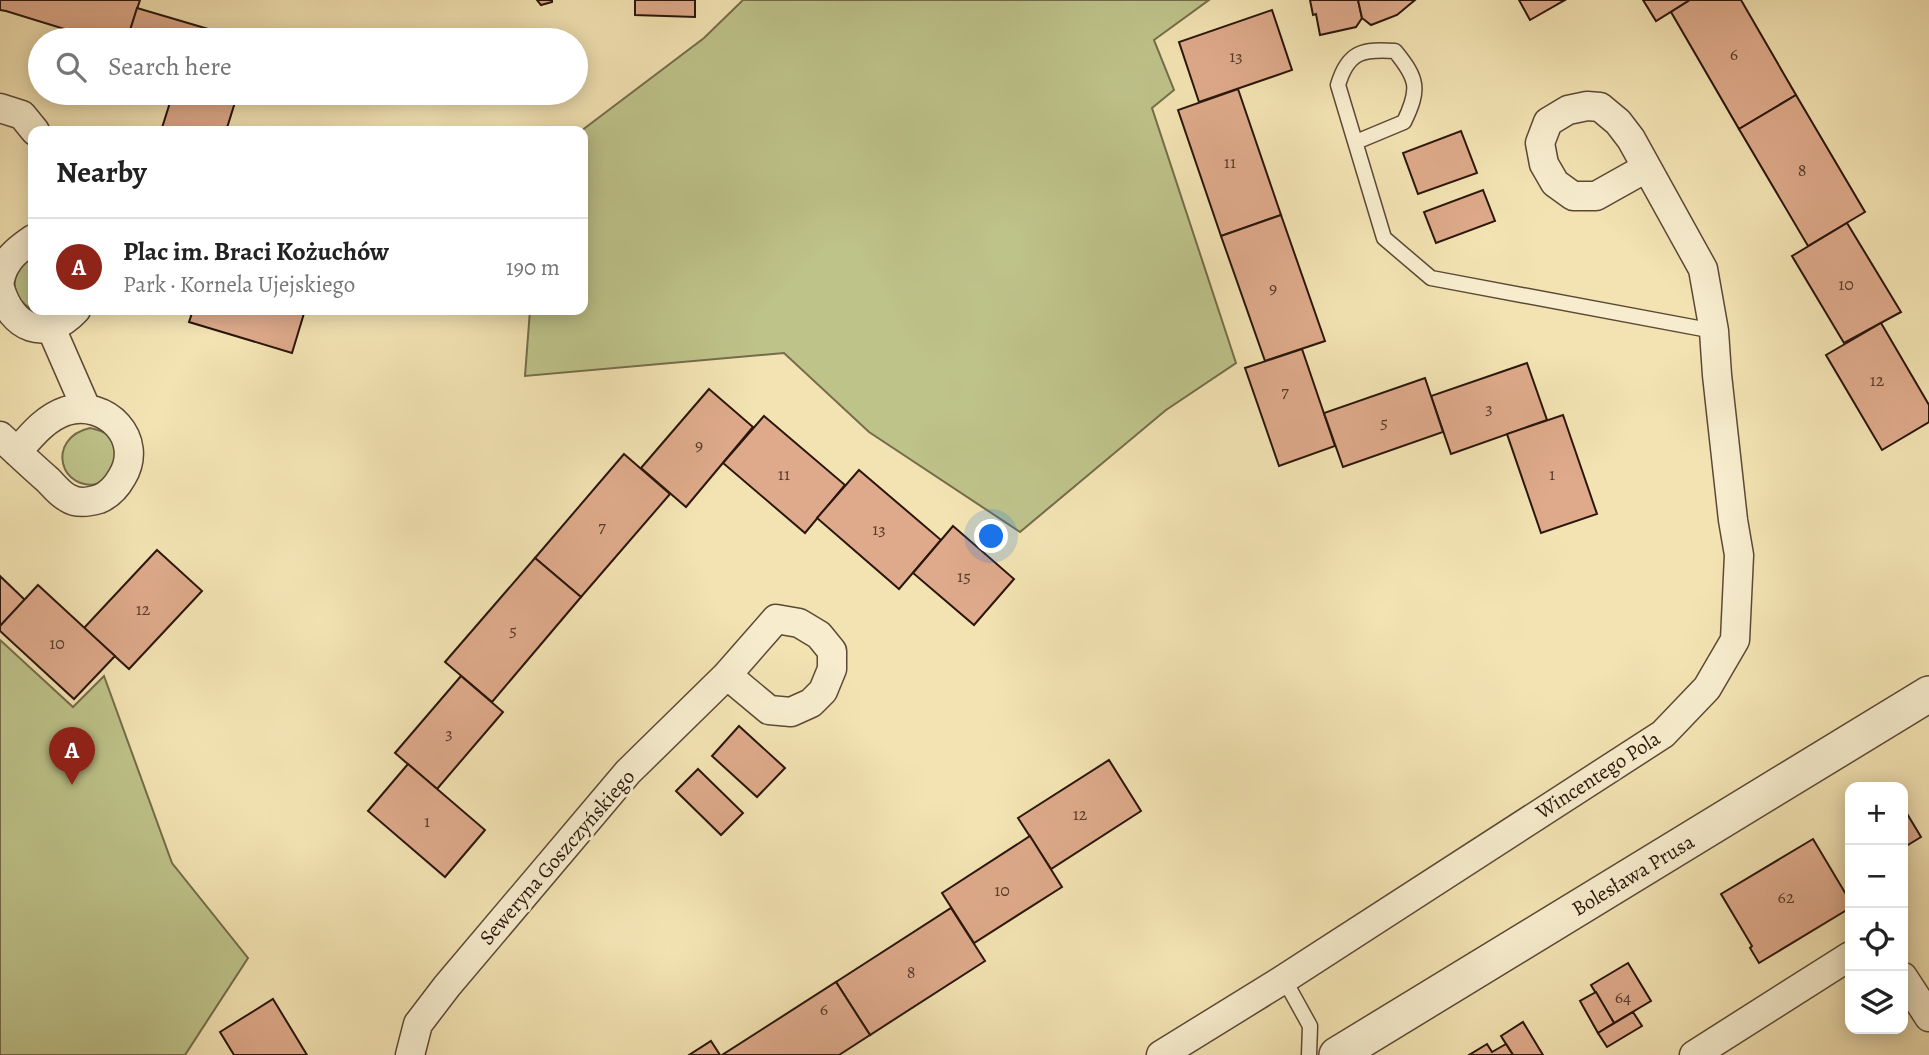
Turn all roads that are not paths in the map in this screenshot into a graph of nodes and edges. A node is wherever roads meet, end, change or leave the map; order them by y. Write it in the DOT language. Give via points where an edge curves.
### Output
graph roads {
  1 [pos="0,108"];
  2 [pos="31,126"];
  3 [pos="1356,142"];
  4 [pos="1646,168"];
  5 [pos="28,243"];
  6 [pos="0,280"];
  7 [pos="0,288"];
  8 [pos="72,315"];
  9 [pos="51,328"];
  10 [pos="1714,331"];
  11 [pos="86,408"];
  12 [pos="8,444"];
  13 [pos="727,675"];
  14 [pos="1929,694"];
  15 [pos="1845,959"];
  16 [pos="1284,979"];
  17 [pos="1908,985"];
  18 [pos="1929,1017"];
  19 [pos="410,1055"];
  20 [pos="1161,1055"];
  21 [pos="1309,1055"];
  22 [pos="1337,1055"];
  23 [pos="1694,1055"];
  1 -- 2 [label="street" via="22,115"];
  3 -- 3 [label="lane" via="1338,85 1342,71 1354,56 1371,50 1395,51 1414,78 1410,109 1404,122"];
  3 -- 10 [label="lane" via="1384,238 1431,278"];
  4 -- 10 [label="street, Wincentego Pola" via="1703,269"];
  5 -- 6 [label="street" via="10,256"];
  7 -- 9 [label="street" via="4,302 20,321 34,329"];
  8 -- 9 [label="street"];
  9 -- 11 [label="street"];
  10 -- 16 [label="street, Wincentego Pola" via="1739,555 1735,640 1707,688 1663,734"];
  11 -- 12 [label="street" via="65,412"];
  11 -- 12 [label="street" via="102,412 127,438 127,470 102,498 82,503 68,498"];
  13 -- 19 [label="street, Seweryna Goszczyńskiego" via="628,772 447,986 418,1024"];
  14 -- 22 [label="street, Bolesława Prusa"];
  15 -- 23 [label="street"];
  16 -- 20 [label="street, Wincentego Pola"];
  16 -- 21 [label="lane" via="1310,1026"];
  17 -- 18 [label="street"];
}
